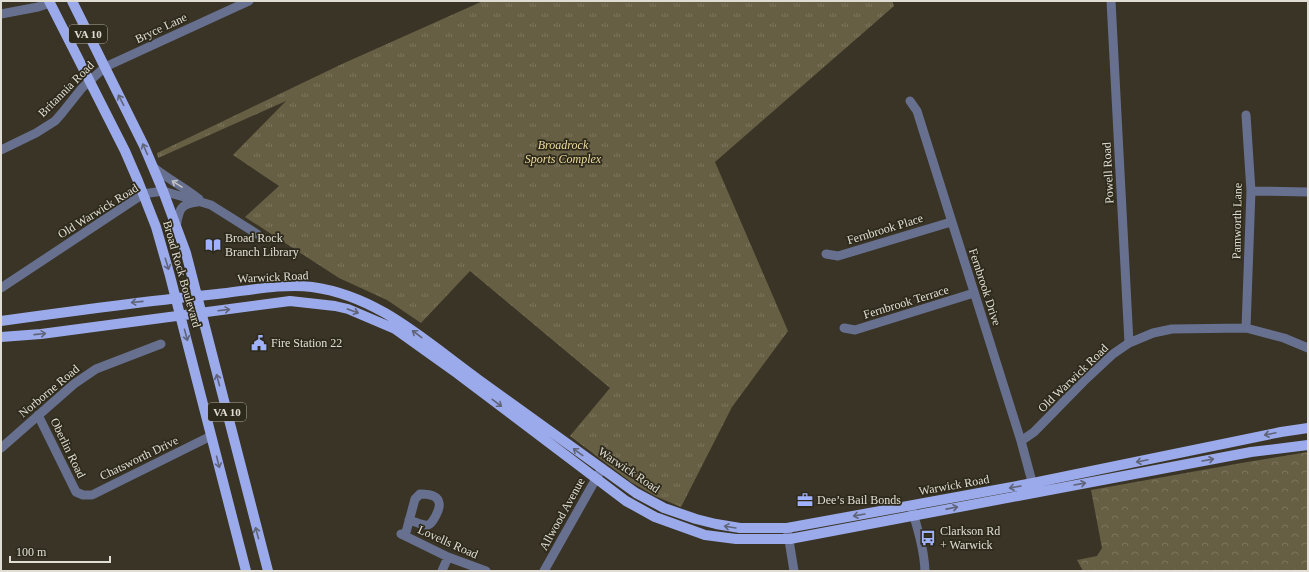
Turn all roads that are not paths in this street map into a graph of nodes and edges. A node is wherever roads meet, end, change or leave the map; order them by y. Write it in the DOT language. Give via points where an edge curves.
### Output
graph roads {
  1 [pos="72,1"];
  2 [pos="249,1"];
  3 [pos="1111,1"];
  4 [pos="49,2"];
  5 [pos="1,14"];
  6 [pos="105,67"];
  7 [pos="89,81"];
  8 [pos="910,101"];
  9 [pos="1246,115"];
  10 [pos="1,150"];
  11 [pos="153,167"];
  12 [pos="163,191"];
  13 [pos="1251,191"];
  14 [pos="1308,192"];
  15 [pos="143,194"];
  16 [pos="201,202"];
  17 [pos="951,222"];
  18 [pos="176,227"];
  19 [pos="258,234"];
  20 [pos="826,254"];
  21 [pos="1,288"];
  22 [pos="974,293"];
  23 [pos="196,296"];
  24 [pos="176,298"];
  25 [pos="200,313"];
  26 [pos="181,316"];
  27 [pos="1,321"];
  28 [pos="844,328"];
  29 [pos="1246,328"];
  30 [pos="1,337"];
  31 [pos="1129,343"];
  32 [pos="161,344"];
  33 [pos="1308,348"];
  34 [pos="38,414"];
  35 [pos="1308,428"];
  36 [pos="211,436"];
  37 [pos="1021,441"];
  38 [pos="1308,445"];
  39 [pos="1,448"];
  40 [pos="602,468"];
  41 [pos="595,478"];
  42 [pos="1034,488"];
  43 [pos="76,492"];
  44 [pos="913,511"];
  45 [pos="409,520"];
  46 [pos="788,528"];
  47 [pos="790,539"];
  48 [pos="448,557"];
  49 [pos="246,571"];
  50 [pos="268,571"];
  51 [pos="442,571"];
  52 [pos="486,571"];
  53 [pos="544,571"];
  54 [pos="794,571"];
  55 [pos="925,571"];
  1 -- 6 [label="main road, Broad Rock Boulevard / VA 10"];
  2 -- 6 [label="street, Bryce Lane"];
  3 -- 31 [label="street, Powell Road"];
  4 -- 5 [label="street" via="38,7"];
  4 -- 7 [label="main road, Broad Rock Boulevard / VA 10"];
  6 -- 7 [label="street, Britannia Road"];
  11 -- 6 [label="main road, Broad Rock Boulevard / VA 10, one-way"];
  7 -- 10 [label="street, Britannia Road" via="55,121"];
  7 -- 15 [label="main road, Broad Rock Boulevard / VA 10"];
  8 -- 17 [label="street, Fernbrook Drive" via="917,111"];
  9 -- 13 [label="street, Pamworth Lane"];
  11 -- 12 [label="main road, Broad Rock Boulevard / VA 10"];
  16 -- 11 [label="street, one-way" via="188,190"];
  12 -- 15 [label="street, Old Warwick Road"];
  12 -- 16 [label="street, Old Warwick Road"];
  12 -- 18 [label="main road, Broad Rock Boulevard / VA 10"];
  13 -- 14 [label="street"];
  13 -- 29 [label="street, Pamworth Lane"];
  15 -- 21 [label="street, Old Warwick Road"];
  15 -- 24 [label="main road, Broad Rock Boulevard / VA 10, one-way" via="156,227"];
  16 -- 18 [label="street" via="188,203 184,206 179,213"];
  16 -- 19 [label="street, Old Warwick Road" via="211,205"];
  17 -- 20 [label="street, Fernbrook Place" via="838,256"];
  17 -- 22 [label="street, Fernbrook Drive"];
  18 -- 23 [label="main road, Broad Rock Boulevard / VA 10" via="186,253"];
  22 -- 28 [label="street, Fernbrook Terrace" via="855,330"];
  22 -- 37 [label="street, Fernbrook Drive"];
  23 -- 24 [label="main road, Warwick Road"];
  23 -- 25 [label="main road, Broad Rock Boulevard / VA 10"];
  40 -- 23 [label="main road, Warwick Road, one-way" via="396,318 374,306 312,287 281,287"];
  24 -- 26 [label="main road, Broad Rock Boulevard / VA 10"];
  24 -- 27 [label="main road, Warwick Road, one-way"];
  25 -- 26 [label="main road, Warwick Road"];
  25 -- 41 [label="main road, Warwick Road, one-way" via="290,301 335,306 382,322 395,328 458,374"];
  50 -- 25 [label="main road, Broad Rock Boulevard / VA 10, one-way"];
  30 -- 26 [label="main road, Warwick Road, one-way"];
  26 -- 36 [label="main road, Broad Rock Boulevard / VA 10, one-way"];
  29 -- 31 [label="street, Old Warwick Road" via="1172,329 1153,333"];
  29 -- 33 [label="street, Old Warwick Road" via="1284,338"];
  31 -- 37 [label="street, Old Warwick Road" via="1107,359 1034,432"];
  32 -- 34 [label="street, Norborne Road" via="96,369"];
  34 -- 39 [label="street, Norborne Road"];
  34 -- 43 [label="street, Oberlin Road"];
  35 -- 42 [label="main road, Warwick Road, one-way"];
  36 -- 43 [label="street, Chatsworth Drive" via="92,495"];
  36 -- 49 [label="main road, Broad Rock Boulevard / VA 10, one-way"];
  37 -- 42 [label="street, Fernbrook Drive"];
  42 -- 38 [label="main road, Warwick Road, one-way"];
  40 -- 41 [label="street, Allwood Avenue"];
  46 -- 40 [label="main road, Warwick Road, one-way" via="740,528 696,519 664,508 636,493"];
  41 -- 47 [label="main road, Warwick Road" via="626,501 656,518 705,535 736,539"];
  41 -- 53 [label="street, Allwood Avenue"];
  42 -- 44 [label="main road, Warwick Road"];
  44 -- 46 [label="main road, Warwick Road, one-way"];
  44 -- 47 [label="main road, Warwick Road"];
  44 -- 55 [label="street" via="924,553"];
  45 -- 48 [label="street, Lovells Road" via="403,535"];
  46 -- 47 [label="street"];
  47 -- 54 [label="street"];
  48 -- 51 [label="street"];
  48 -- 52 [label="street, Lovells Road"];
}
